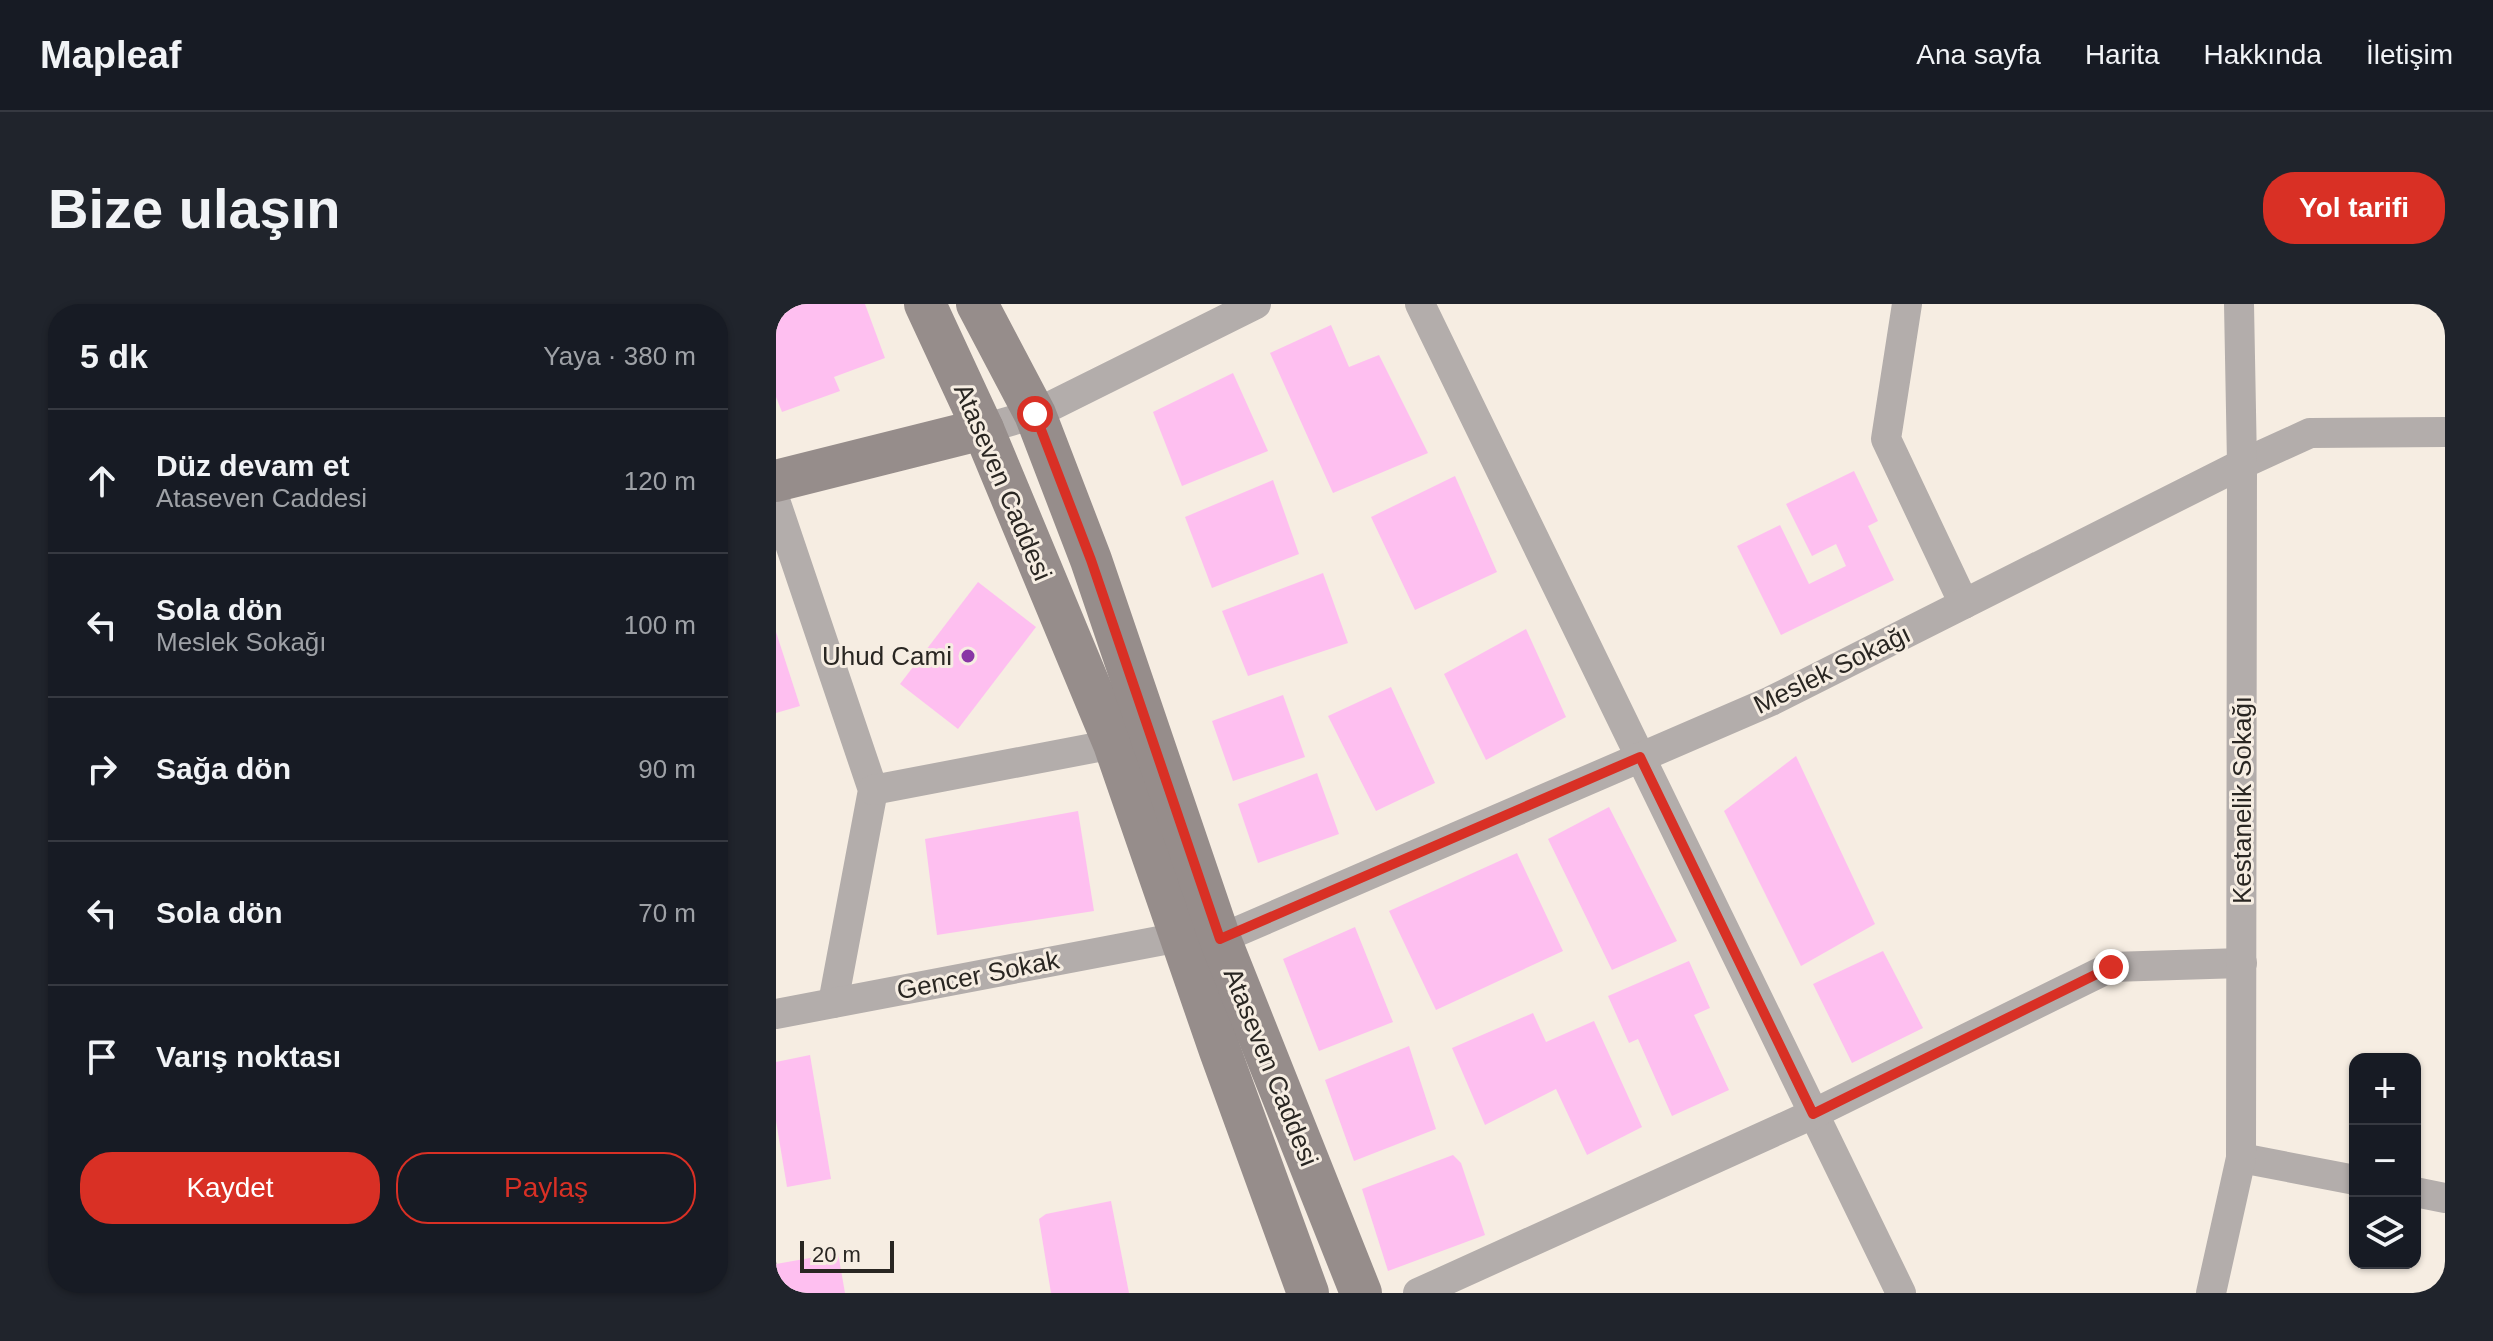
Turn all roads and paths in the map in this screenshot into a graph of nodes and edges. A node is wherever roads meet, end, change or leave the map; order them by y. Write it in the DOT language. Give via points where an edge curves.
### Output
graph roads {
  1 [pos="925,304"];
  2 [pos="977,304"];
  3 [pos="1256,304"];
  4 [pos="1907,304"];
  5 [pos="2239,304"];
  6 [pos="1430,307"];
  7 [pos="1035,414"];
  8 [pos="983,429"];
  9 [pos="2445,432"];
  10 [pos="2242,464"];
  11 [pos="776,481"];
  12 [pos="776,503"];
  13 [pos="1964,604"];
  14 [pos="1114,744"];
  15 [pos="1640,757"];
  16 [pos="873,790"];
  17 [pos="1200,938"];
  18 [pos="2242,963"];
  19 [pos="833,1003"];
  20 [pos="776,1014"];
  21 [pos="1813,1114"];
  22 [pos="2241,1158"];
  23 [pos="2349,1179"];
  24 [pos="2421,1193"];
  25 [pos="2445,1198"];
  26 [pos="1308,1293"];
  27 [pos="1361,1293"];
  28 [pos="1418,1293"];
  29 [pos="1901,1293"];
  30 [pos="2211,1293"];
  1 -- 8 [label="main road, Ataseven Caddesi"];
  2 -- 7 [label="main road, Ataseven Caddesi"];
  3 -- 7 [label="street"];
  4 -- 13 [label="street" via="1886,439"];
  5 -- 10 [label="street, Kestanelik Sokağı"];
  6 -- 15 [label="street"];
  7 -- 8 [label="street"];
  7 -- 17 [label="main road, Ataseven Caddesi" via="1091,560"];
  8 -- 11 [label="main road"];
  8 -- 14 [label="main road, Ataseven Caddesi"];
  9 -- 10 [label="street, Meslek Sokağı" via="2310,433"];
  10 -- 13 [label="street, Meslek Sokağı"];
  10 -- 18 [label="street, Kestanelik Sokağı"];
  12 -- 16 [label="street"];
  13 -- 15 [label="street, Meslek Sokağı" via="1771,701"];
  14 -- 16 [label="street"];
  14 -- 17 [label="main road, Ataseven Caddesi"];
  15 -- 17 [label="street, Meslek Sokağı"];
  15 -- 21 [label="street"];
  16 -- 19 [label="street"];
  17 -- 19 [label="street, Gencer Sokak"];
  17 -- 26 [label="main road, Ataseven Caddesi"];
  17 -- 27 [label="main road, Ataseven Caddesi"];
  18 -- 21 [label="street" via="2111,967"];
  18 -- 22 [label="street, Kestanelik Sokağı"];
  19 -- 20 [label="street, Gencer Sokak"];
  21 -- 28 [label="street"];
  21 -- 29 [label="street"];
  22 -- 23 [label="street"];
  22 -- 30 [label="street, Kestanelik Sokağı"];
  24 -- 25 [label="street"];
}
